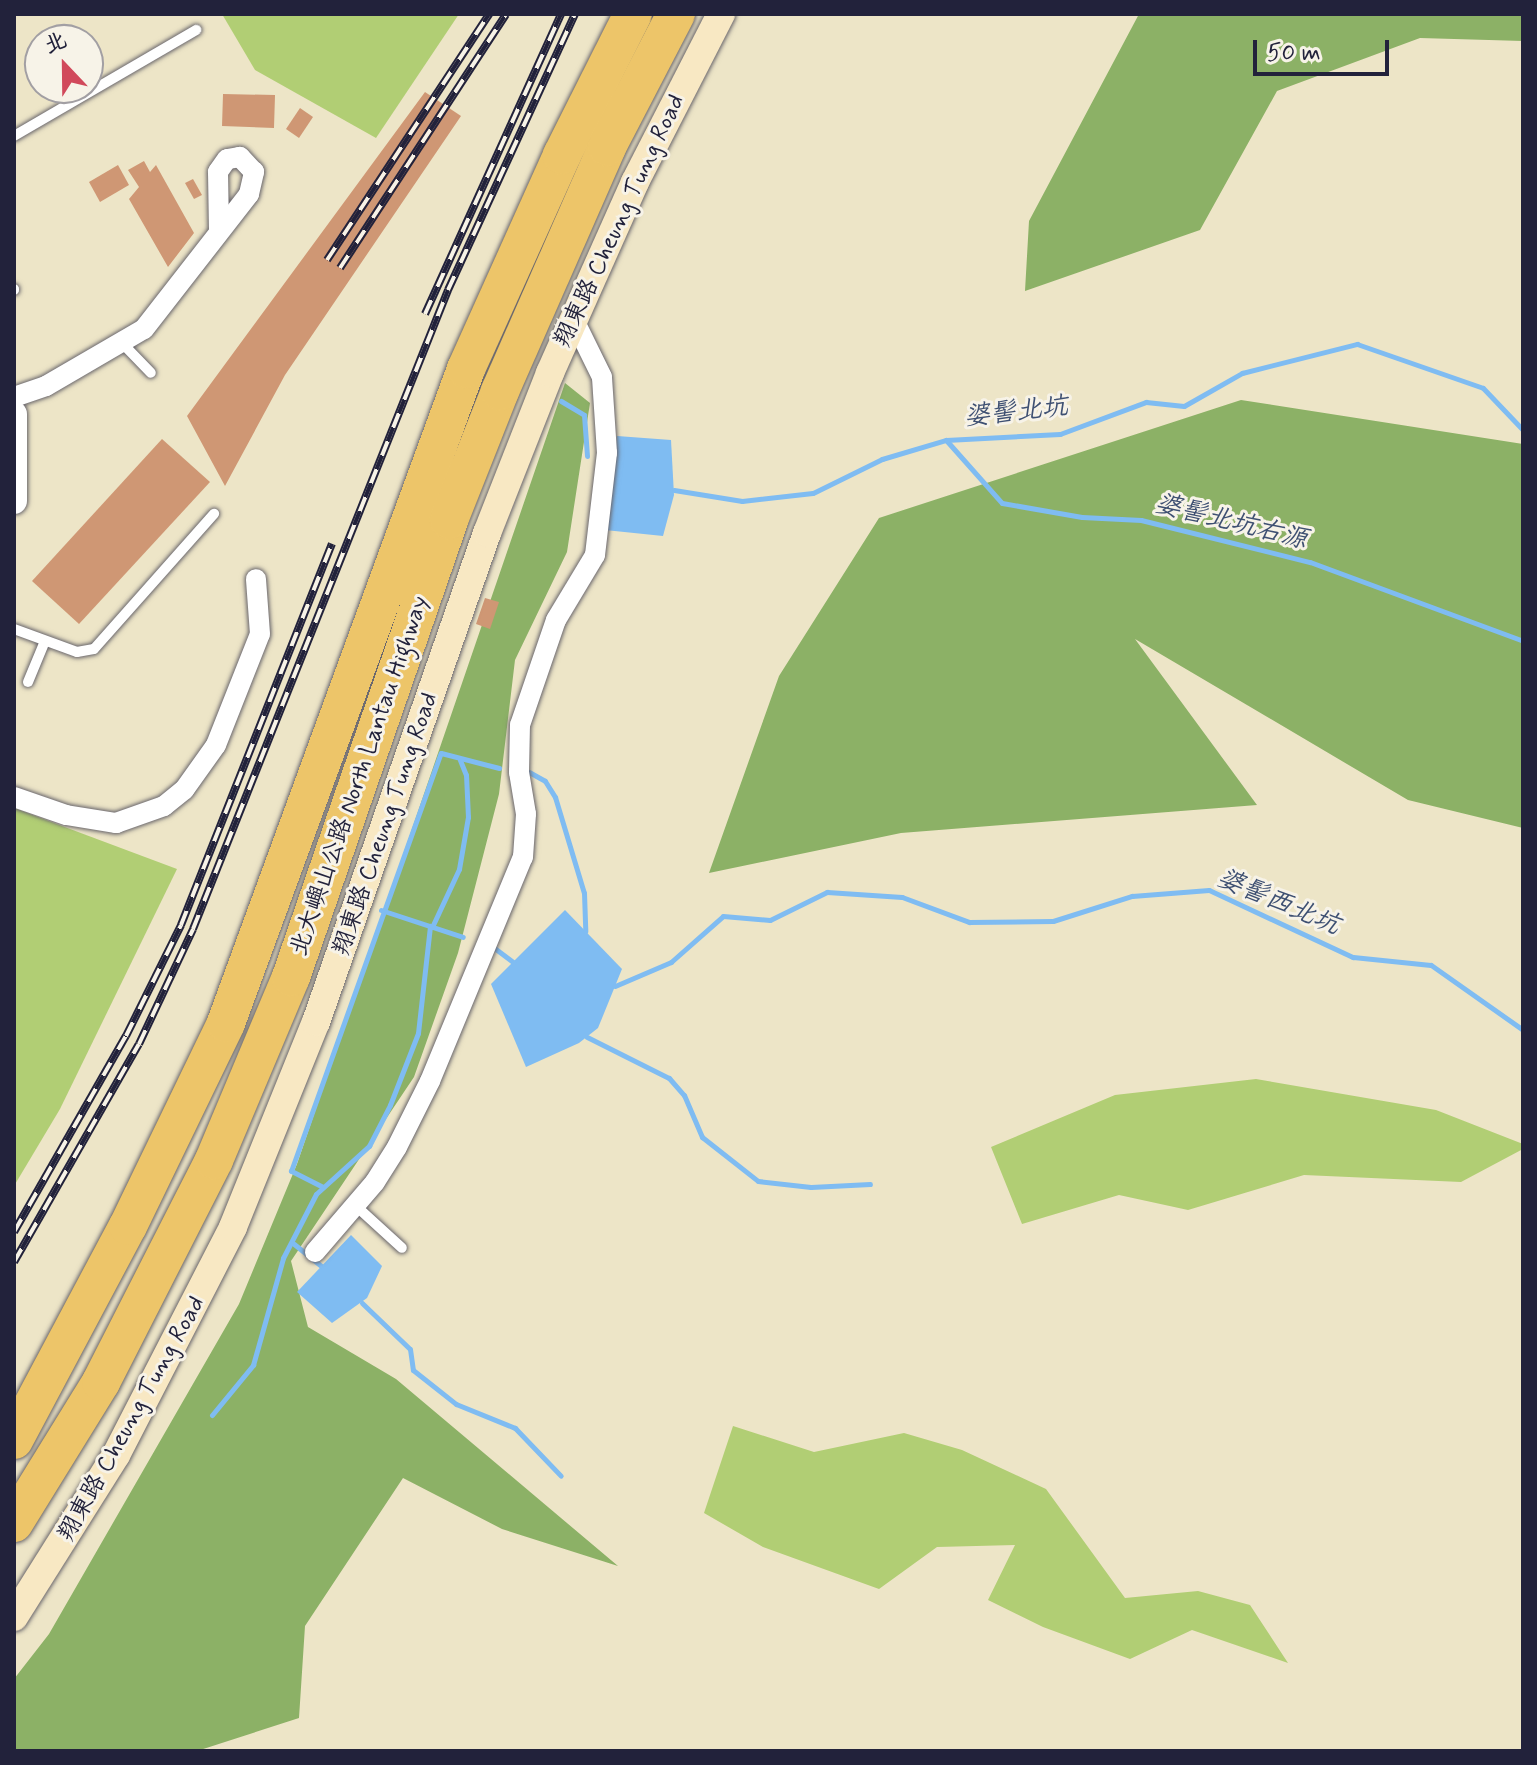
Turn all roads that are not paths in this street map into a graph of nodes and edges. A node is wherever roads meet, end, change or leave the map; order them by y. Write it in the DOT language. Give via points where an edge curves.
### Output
graph roads {
  1 [pos="633,14"];
  2 [pos="676,14"];
  3 [pos="721,14"];
  4 [pos="196,30"];
  5 [pos="14,136"];
  6 [pos="219,230"];
  7 [pos="573,318"];
  8 [pos="123,344"];
  9 [pos="151,373"];
  10 [pos="14,397"];
  11 [pos="14,414"];
  12 [pos="14,501"];
  13 [pos="214,514"];
  14 [pos="256,579"];
  15 [pos="14,629"];
  16 [pos="45,641"];
  17 [pos="28,682"];
  18 [pos="14,797"];
  19 [pos="356,1206"];
  20 [pos="402,1248"];
  21 [pos="315,1252"];
  22 [pos="74,1325"];
  23 [pos="14,1402"];
  24 [pos="14,1440"];
  25 [pos="15,1522"];
  26 [pos="14,1617"];
  1 -- 22 [label="highway, 北大嶼山公路 North Lantau Highway" via="562,155 466,369 226,1023"];
  2 -- 25 [label="highway, 北大嶼山公路 North Lantau Highway" via="587,189 494,405 291,977 240,1101 101,1382"];
  3 -- 7 [label="main road, 翔東路 Cheung Tung Road"];
  4 -- 5 [label="lane"];
  6 -- 8 [label="street" via="144,329"];
  7 -- 19 [label="street" via="602,377 607,453 595,555 556,620 520,725 523,857 430,1081 397,1147"];
  7 -- 26 [label="main road, 翔東路 Cheung Tung Road" via="487,533 260,1167 177,1345 116,1455"];
  8 -- 9 [label="lane"];
  8 -- 10 [label="street" via="46,386"];
  11 -- 12 [label="street"];
  13 -- 16 [label="lane" via="94,649 77,652"];
  14 -- 18 [label="street" via="260,634 216,745 184,790 164,806 116,823 66,815"];
  15 -- 16 [label="lane"];
  16 -- 17 [label="lane"];
  19 -- 20 [label="lane"];
  19 -- 21 [label="street"];
  22 -- 23 [label="highway"];
  22 -- 24 [label="highway, 北大嶼山公路 North Lantau Highway"];
}
